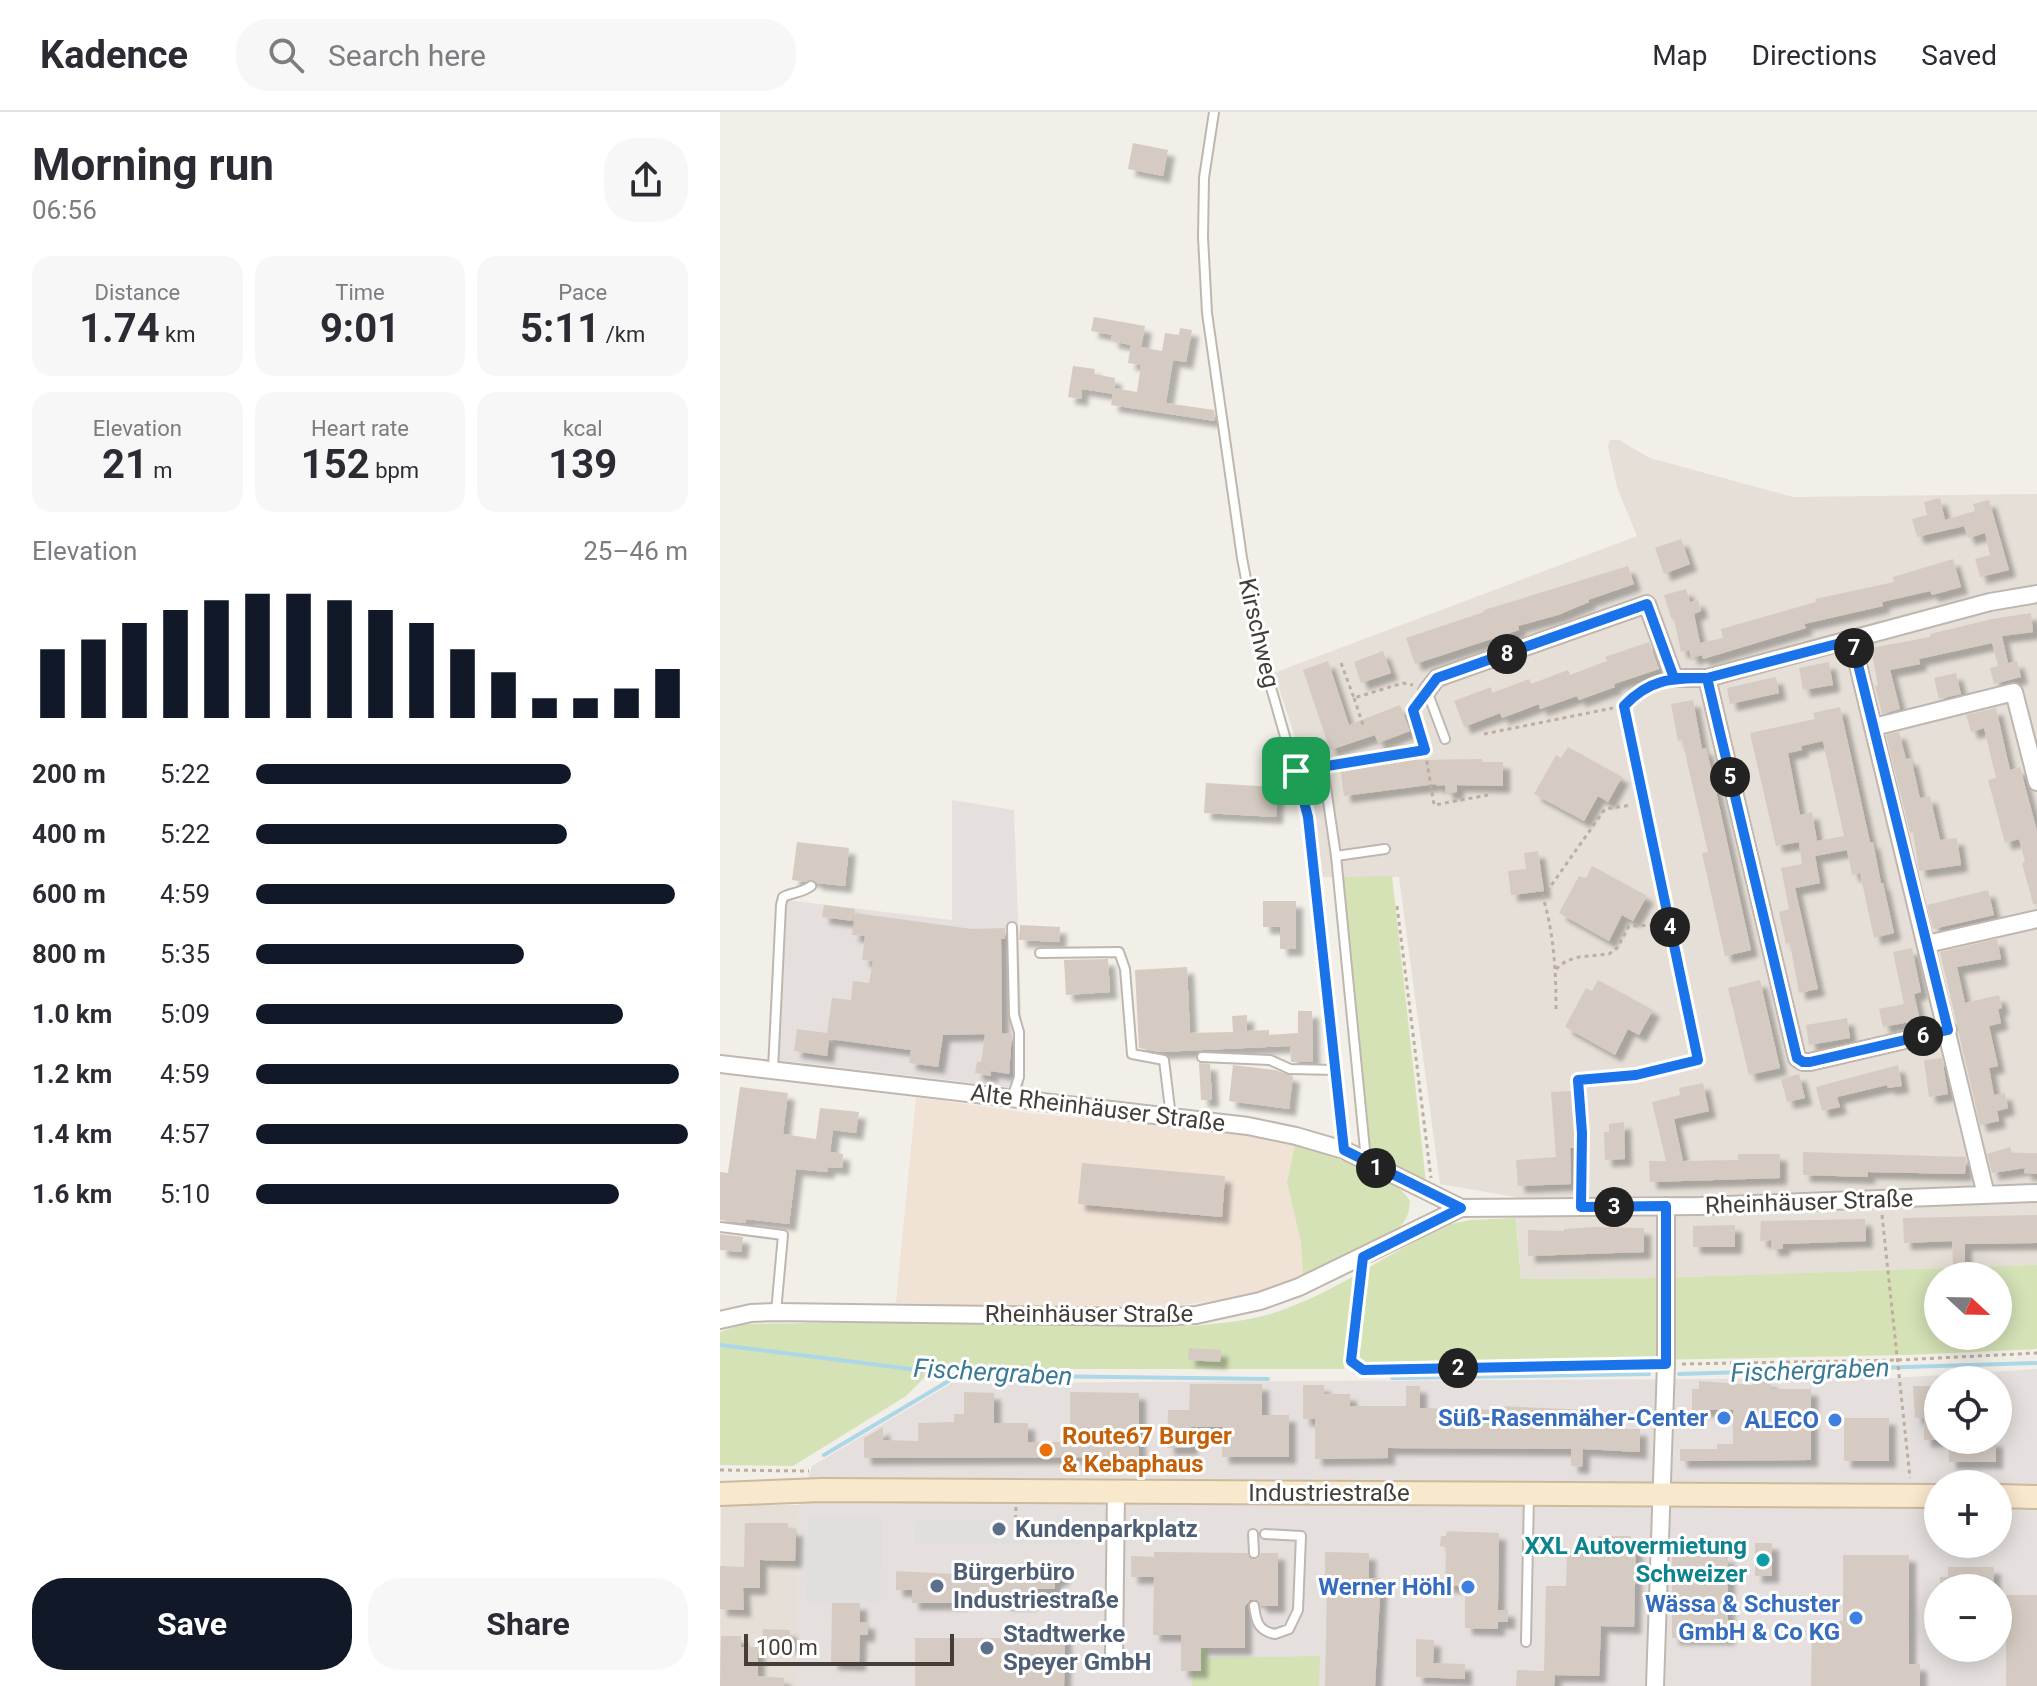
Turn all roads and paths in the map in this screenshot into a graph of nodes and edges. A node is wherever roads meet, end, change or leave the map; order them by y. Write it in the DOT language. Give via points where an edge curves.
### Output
graph roads {
  1 [pos="1214,112"];
  2 [pos="2037,594"];
  3 [pos="1852,640"];
  4 [pos="1341,663"];
  5 [pos="1674,678"];
  6 [pos="1707,678"];
  7 [pos="1427,691"];
  8 [pos="1354,698"];
  9 [pos="1624,706"];
  10 [pos="1874,727"];
  11 [pos="1364,728"];
  12 [pos="1484,734"];
  13 [pos="1445,739"];
  14 [pos="1425,750"];
  15 [pos="1323,767"];
  16 [pos="2037,782"];
  17 [pos="1488,795"];
  18 [pos="1626,806"];
  19 [pos="1385,849"];
  20 [pos="1336,856"];
  21 [pos="811,886"];
  22 [pos="1397,906"];
  23 [pos="2037,919"];
  24 [pos="1012,927"];
  25 [pos="1651,927"];
  26 [pos="1927,944"];
  27 [pos="1040,953"];
  28 [pos="1556,969"];
  29 [pos="1556,1009"];
  30 [pos="1948,1030"];
  31 [pos="1202,1057"];
  32 [pos="720,1064"];
  33 [pos="773,1070"];
  34 [pos="1335,1070"];
  35 [pos="1012,1098"];
  36 [pos="1171,1117"];
  37 [pos="1344,1150"];
  38 [pos="1366,1163"];
  39 [pos="2037,1193"];
  40 [pos="1432,1194"];
  41 [pos="1986,1195"];
  42 [pos="1881,1199"];
  43 [pos="1666,1206"];
  44 [pos="1581,1207"];
  45 [pos="1461,1208"];
  46 [pos="720,1227"];
  47 [pos="1363,1257"];
  48 [pos="776,1312"];
  49 [pos="720,1320"];
  50 [pos="2037,1353"];
  51 [pos="1899,1362"];
  52 [pos="1666,1364"];
  53 [pos="1016,1491"];
  54 [pos="1116,1492"];
  55 [pos="720,1494"];
  56 [pos="1529,1494"];
  57 [pos="1662,1495"];
  58 [pos="1912,1496"];
  59 [pos="1924,1496"];
  60 [pos="2012,1496"];
  61 [pos="2037,1497"];
  62 [pos="1020,1527"];
  63 [pos="1253,1534"];
  64 [pos="1265,1534"];
  65 [pos="1254,1553"];
  66 [pos="1254,1606"];
  67 [pos="1526,1642"];
  68 [pos="1114,1656"];
  69 [pos="1655,1686"];
  1 -- 34 [label="lane, Kirschweg" via="1204,178 1207,313 1258,642 1308,817"];
  2 -- 3 [label="street"];
  3 -- 6 [label="street"];
  3 -- 10 [label="street"];
  4 -- 8 [label="path"];
  5 -- 6 [label="street"];
  5 -- 7 [label="street" via="1647,604 1437,678"];
  5 -- 9 [label="lane" via="1639,690"];
  6 -- 30 [label="street" via="1797,1058 1810,1062"];
  7 -- 8 [label="path" via="1403,683"];
  7 -- 13 [label="lane"];
  7 -- 14 [label="path" via="1413,710"];
  8 -- 11 [label="path"];
  9 -- 12 [label="path"];
  9 -- 44 [label="lane" via="1698,1060 1636,1075 1578,1080"];
  10 -- 16 [label="street" via="2014,692"];
  10 -- 26 [label="street"];
  14 -- 15 [label="path"];
  14 -- 17 [label="path" via="1434,805"];
  15 -- 20 [label="lane"];
  18 -- 28 [label="path" via="1605,809 1543,897"];
  19 -- 20 [label="lane"];
  20 -- 38 [label="lane"];
  21 -- 33 [label="lane" via="783,897 781,905"];
  22 -- 40 [label="path"];
  23 -- 26 [label="street"];
  24 -- 35 [label="lane" via="1019,1077"];
  25 -- 28 [label="path" via="1629,926 1609,954 1579,957"];
  26 -- 30 [label="street"];
  27 -- 36 [label="lane" via="1119,952 1132,1054 1164,1060"];
  28 -- 29 [label="path"];
  30 -- 41 [label="street"];
  31 -- 34 [label="lane"];
  32 -- 33 [label="street, Alte Rheinhäuser Straße"];
  33 -- 35 [label="street, Alte Rheinhäuser Straße"];
  34 -- 37 [label="lane, Kirschweg"];
  35 -- 36 [label="street, Alte Rheinhäuser Straße"];
  36 -- 37 [label="street, Alte Rheinhäuser Straße" via="1248,1126"];
  37 -- 38 [label="street, Alte Rheinhäuser Straße"];
  38 -- 40 [label="street, Alte Rheinhäuser Straße"];
  39 -- 41 [label="street, Rheinhäuser Straße"];
  40 -- 45 [label="street, Alte Rheinhäuser Straße"];
  41 -- 42 [label="street, Rheinhäuser Straße"];
  42 -- 43 [label="street, Rheinhäuser Straße"];
  42 -- 51 [label="path"];
  43 -- 44 [label="street, Rheinhäuser Straße"];
  43 -- 52 [label="street"];
  44 -- 45 [label="street, Rheinhäuser Straße"];
  45 -- 47 [label="street, Rheinhäuser Straße"];
  46 -- 48 [label="lane" via="783,1235"];
  47 -- 48 [label="street, Rheinhäuser Straße" via="1260,1301 1196,1315"];
  47 -- 52 [label="path" via="1351,1361 1363,1370"];
  48 -- 49 [label="street, Rheinhäuser Straße"];
  50 -- 51 [label="path"];
  51 -- 52 [label="path"];
  51 -- 58 [label="path"];
  52 -- 57 [label="street"];
  53 -- 54 [label="street, Industriestraße"];
  53 -- 55 [label="street, Industriestraße"];
  53 -- 62 [label="path" via="1015,1526"];
  54 -- 56 [label="street, Industriestraße"];
  54 -- 68 [label="street"];
  56 -- 57 [label="street, Industriestraße"];
  56 -- 67 [label="lane"];
  57 -- 58 [label="street, Industriestraße"];
  57 -- 69 [label="street"];
  58 -- 59 [label="street, Industriestraße"];
  60 -- 61 [label="street"];
  63 -- 65 [label="lane"];
  64 -- 66 [label="lane" via="1301,1536 1298,1610 1289,1629 1275,1634 1261,1628"];
}
